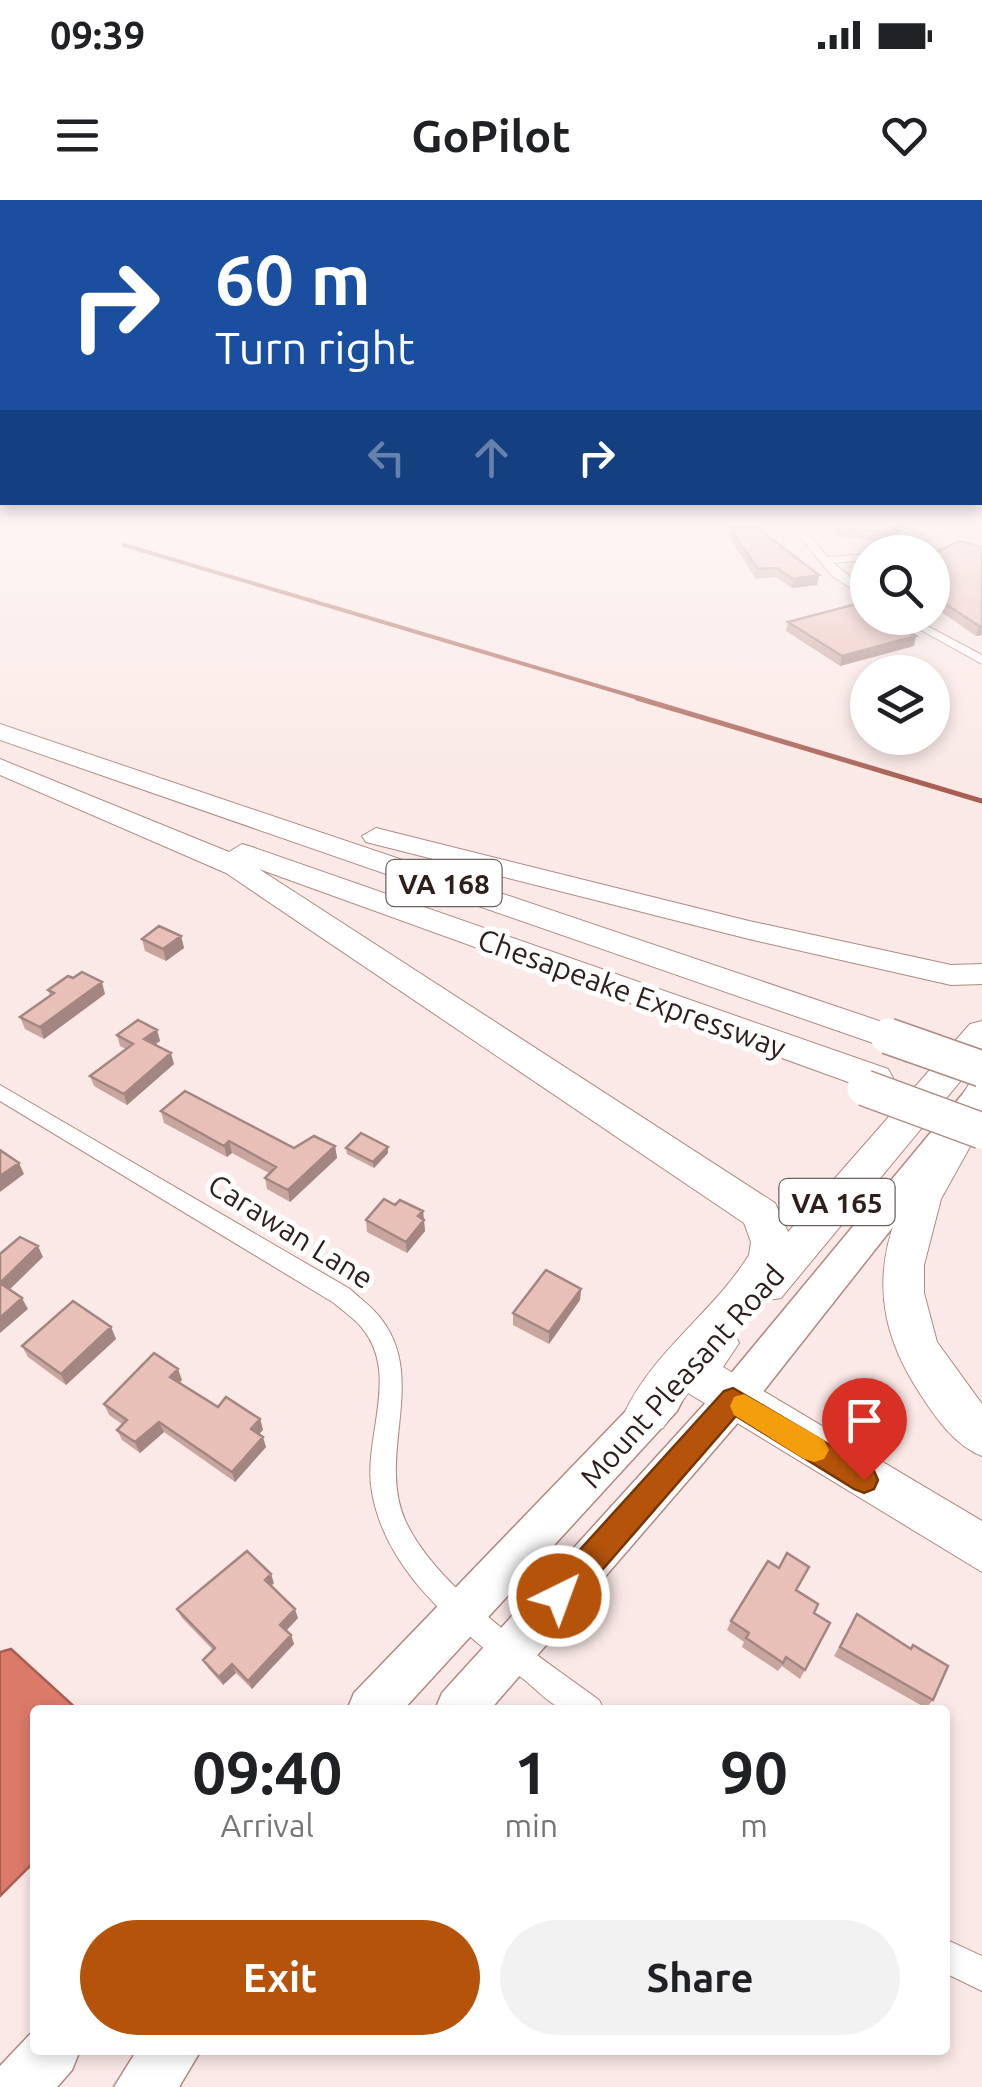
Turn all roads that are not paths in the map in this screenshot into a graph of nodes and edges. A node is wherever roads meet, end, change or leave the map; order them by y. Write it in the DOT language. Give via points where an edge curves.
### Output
graph roads {
  1 [pos="936,635"];
  2 [pos="982,660"];
  3 [pos="1,754"];
  4 [pos="157,785"];
  5 [pos="749,930"];
  6 [pos="982,974"];
  7 [pos="982,992"];
  8 [pos="982,1032"];
  9 [pos="982,1069"];
  10 [pos="870,1083"];
  11 [pos="0,1092"];
  12 [pos="982,1092"];
  13 [pos="982,1116"];
  14 [pos="982,1131"];
  15 [pos="692,1372"];
  16 [pos="733,1400"];
  17 [pos="647,1414"];
  18 [pos="982,1435"];
  19 [pos="982,1548"];
  20 [pos="464,1612"];
  21 [pos="509,1652"];
  22 [pos="376,1705"];
  23 [pos="463,1705"];
  24 [pos="582,1705"];
  25 [pos="950,1958"];
  26 [pos="982,1974"];
  27 [pos="48,2055"];
  28 [pos="169,2055"];
  29 [pos="19,2087"];
  30 [pos="143,2087"];
  1 -- 2 [label="street"];
  3 -- 4 [label="highway, Chesapeake Expressway / VA 168"];
  3 -- 10 [label="highway, Chesapeake Expressway / VA 168"];
  3 -- 17 [label="highway" via="80,803 236,868 760,1214 772,1242 769,1257"];
  4 -- 5 [label="highway"];
  4 -- 9 [label="highway, Chesapeake Expressway / VA 168, bridge"];
  5 -- 6 [label="highway" via="951,975"];
  5 -- 7 [label="highway"];
  8 -- 15 [label="highway, Mount Pleasant Road / VA 165"];
  10 -- 13 [label="highway"];
  10 -- 14 [label="highway, bridge"];
  11 -- 20 [label="street, Carawan Lane" via="342,1296 369,1319 380,1332 394,1378 382,1469 386,1502 408,1548"];
  12 -- 16 [label="main road, Mount Pleasant Road / VA 165"];
  12 -- 18 [label="highway" via="908,1237 904,1292 919,1354"];
  15 -- 16 [label="highway"];
  15 -- 17 [label="main road, Mount Pleasant Road / VA 165"];
  16 -- 19 [label="highway"];
  16 -- 21 [label="main road, Mount Pleasant Road / VA 165"];
  17 -- 20 [label="main road, Mount Pleasant Road / VA 165"];
  20 -- 21 [label="street, Carawan Lane"];
  20 -- 22 [label="main road, Mount Pleasant Road / VA 165"];
  21 -- 23 [label="main road, Mount Pleasant Road / VA 165"];
  21 -- 24 [label="street, Carawan Lane"];
  25 -- 26 [label="street"];
  27 -- 29 [label="main road"];
  28 -- 30 [label="main road"];
}
